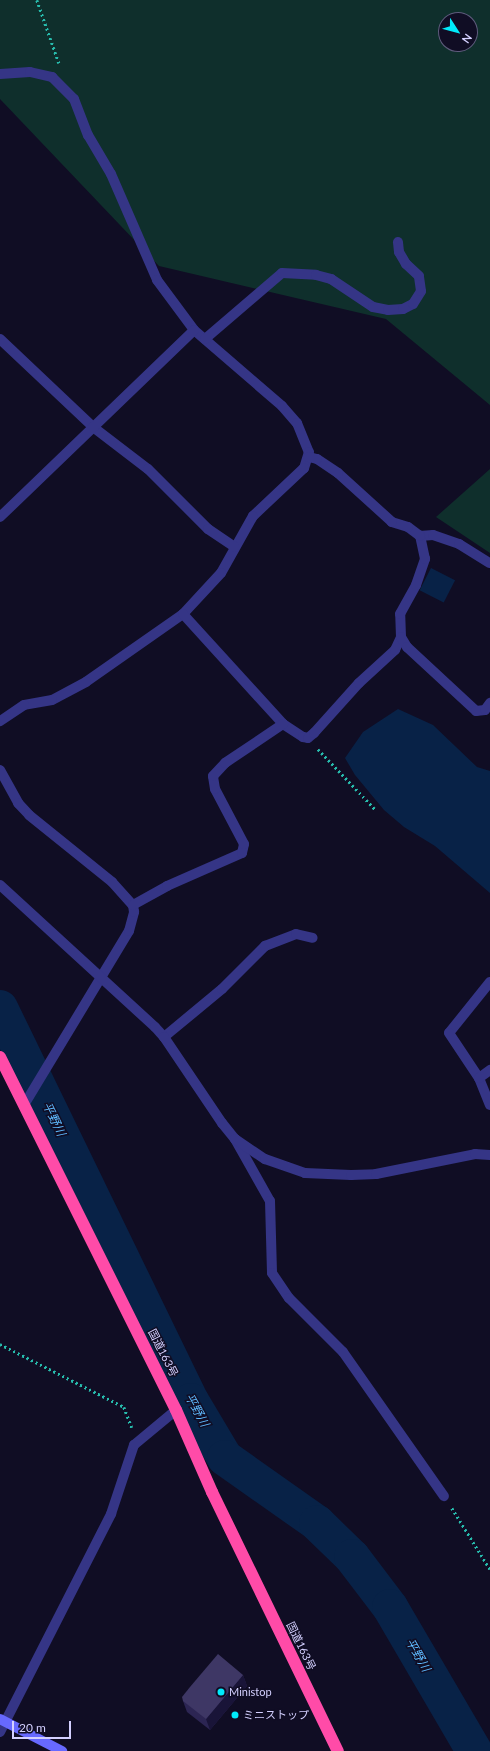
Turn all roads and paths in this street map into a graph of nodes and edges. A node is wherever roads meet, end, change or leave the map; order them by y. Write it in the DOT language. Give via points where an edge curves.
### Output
graph roads {
  1 [pos="37,0"];
  2 [pos="62,70"];
  3 [pos="0,74"];
  4 [pos="398,242"];
  5 [pos="194,330"];
  6 [pos="205,339"];
  7 [pos="0,340"];
  8 [pos="93,427"];
  9 [pos="308,457"];
  10 [pos="0,517"];
  11 [pos="420,536"];
  12 [pos="236,547"];
  13 [pos="490,563"];
  14 [pos="183,614"];
  15 [pos="400,637"];
  16 [pos="490,703"];
  17 [pos="0,721"];
  18 [pos="283,724"];
  19 [pos="308,738"];
  20 [pos="0,770"];
  21 [pos="375,809"];
  22 [pos="0,885"];
  23 [pos="133,905"];
  24 [pos="313,938"];
  25 [pos="102,979"];
  26 [pos="490,982"];
  27 [pos="164,1037"];
  28 [pos="0,1057"];
  29 [pos="490,1070"];
  30 [pos="479,1078"];
  31 [pos="24,1105"];
  32 [pos="490,1105"];
  33 [pos="235,1139"];
  34 [pos="490,1155"];
  35 [pos="0,1344"];
  36 [pos="176,1410"];
  37 [pos="134,1445"];
  38 [pos="444,1496"];
  39 [pos="490,1568"];
  40 [pos="3,1720"];
  41 [pos="0,1732"];
  42 [pos="62,1751"];
  43 [pos="338,1751"];
  1 -- 2 [label="path"];
  3 -- 5 [label="street" via="30,72 52,77 74,99 88,135 110,174 157,280"];
  4 -- 6 [label="street" via="403,258 418,276 421,291 413,304 403,309 373,307 331,279 316,275 282,274"];
  5 -- 6 [label="street"];
  5 -- 8 [label="street"];
  6 -- 9 [label="street" via="282,406 297,423 310,452"];
  7 -- 8 [label="street"];
  8 -- 10 [label="street"];
  8 -- 12 [label="street" via="148,469 208,529"];
  9 -- 11 [label="street" via="317,459 338,473 392,522"];
  9 -- 12 [label="street" via="304,468 253,516"];
  11 -- 13 [label="street" via="433,534 459,544"];
  11 -- 15 [label="street" via="425,559 416,585 400,614"];
  12 -- 14 [label="street" via="221,573"];
  14 -- 17 [label="street" via="86,682 52,700 24,705"];
  14 -- 18 [label="street"];
  15 -- 16 [label="street" via="476,710 485,710"];
  15 -- 19 [label="street" via="395,650 359,683"];
  18 -- 19 [label="street"];
  18 -- 23 [label="street" via="226,763 213,776 215,789 244,844 242,853 167,886"];
  19 -- 21 [label="path"];
  20 -- 23 [label="street" via="18,803 29,815 112,882"];
  22 -- 25 [label="street"];
  23 -- 25 [label="street" via="134,912 129,932"];
  24 -- 27 [label="street" via="296,934 265,946 222,989"];
  25 -- 27 [label="street"];
  25 -- 31 [label="street"];
  26 -- 30 [label="street" via="449,1033"];
  27 -- 33 [label="street"];
  28 -- 31 [label="highway, 国道163号"];
  29 -- 30 [label="street"];
  30 -- 32 [label="street"];
  31 -- 36 [label="highway, 国道163号"];
  33 -- 34 [label="street" via="265,1159 305,1173 376,1174 474,1154"];
  33 -- 38 [label="street" via="270,1201 272,1273 289,1298 343,1352"];
  35 -- 37 [label="path" via="124,1407 131,1424"];
  36 -- 37 [label="street"];
  36 -- 43 [label="highway, 国道163号" via="212,1492"];
  37 -- 40 [label="street" via="111,1514"];
  38 -- 39 [label="path"];
  40 -- 41 [label="street"];
  40 -- 42 [label="street"];
}
